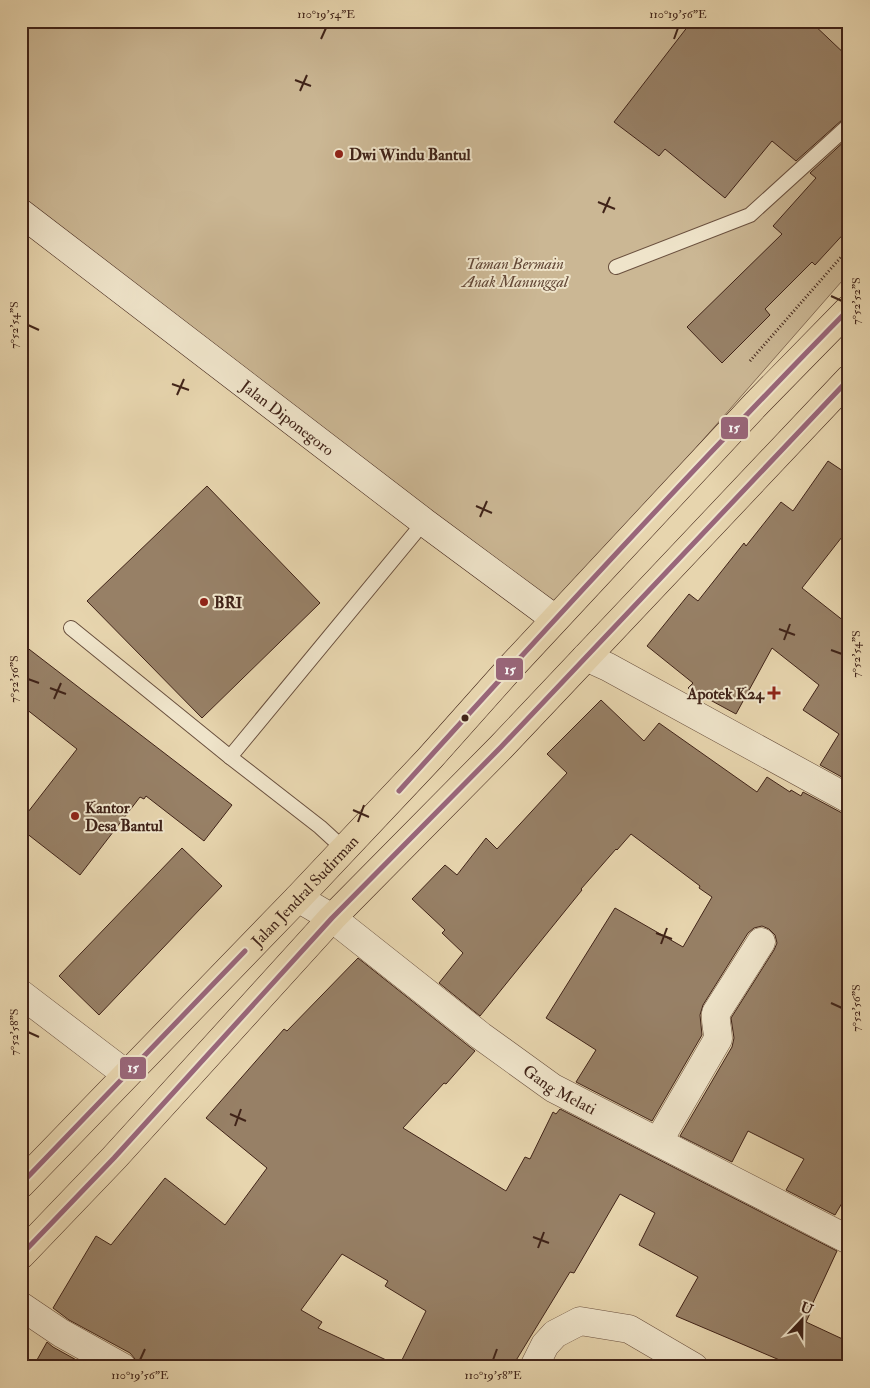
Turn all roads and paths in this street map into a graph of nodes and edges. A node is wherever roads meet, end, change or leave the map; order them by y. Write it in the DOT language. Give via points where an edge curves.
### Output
graph roads {
  1 [pos="849,125"];
  2 [pos="21,213"];
  3 [pos="616,267"];
  4 [pos="849,309"];
  5 [pos="849,379"];
  6 [pos="424,522"];
  7 [pos="555,619"];
  8 [pos="71,628"];
  9 [pos="586,657"];
  10 [pos="230,757"];
  11 [pos="849,799"];
  12 [pos="344,849"];
  13 [pos="298,898"];
  14 [pos="332,918"];
  15 [pos="761,942"];
  16 [pos="21,994"];
  17 [pos="126,1074"];
  18 [pos="658,1142"];
  19 [pos="21,1184"];
  20 [pos="849,1240"];
  21 [pos="21,1255"];
  22 [pos="21,1306"];
  23 [pos="122,1367"];
  24 [pos="534,1367"];
  25 [pos="694,1367"];
  1 -- 3 [label="lane" via="750,215"];
  2 -- 6 [label="street, Jalan Diponegoro"];
  4 -- 7 [label="main road, Jalan Jendral Sudirman"];
  5 -- 9 [label="main road"];
  6 -- 7 [label="street, Jalan Diponegoro"];
  6 -- 10 [label="lane"];
  7 -- 12 [label="main road, Jalan Jendral Sudirman"];
  8 -- 10 [label="lane"];
  9 -- 11 [label="street"];
  9 -- 14 [label="main road"];
  10 -- 12 [label="lane"];
  12 -- 13 [label="main road, Jalan Jendral Sudirman"];
  13 -- 14 [label="street, Gang Melati"];
  13 -- 17 [label="main road, Jalan Jendral Sudirman"];
  14 -- 18 [label="street, Gang Melati" via="481,1036 553,1088"];
  14 -- 21 [label="main road" via="114,1158"];
  15 -- 18 [label="street" via="716,1013 718,1039"];
  16 -- 17 [label="street"];
  17 -- 19 [label="main road, Jalan Jendral Sudirman"];
  18 -- 20 [label="street, Gang Melati"];
  22 -- 23 [label="street"];
  24 -- 25 [label="street" via="545,1345 556,1334 580,1321 629,1329"];
}
